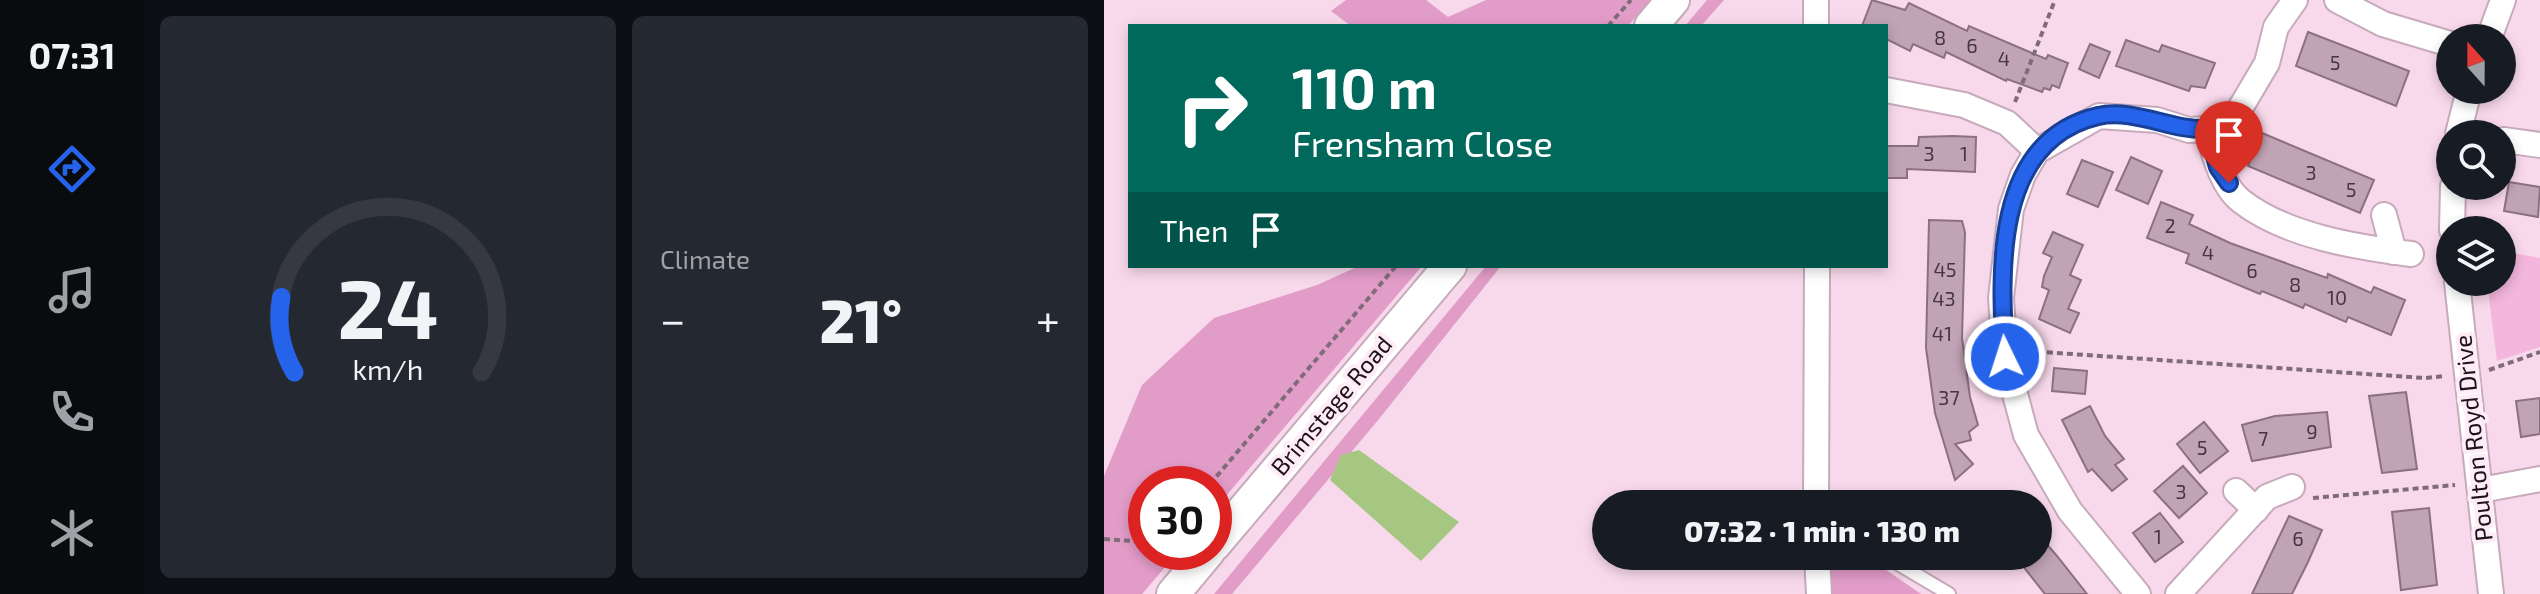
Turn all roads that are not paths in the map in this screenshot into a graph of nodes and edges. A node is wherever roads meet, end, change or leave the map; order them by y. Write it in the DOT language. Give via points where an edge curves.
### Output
graph roads {
  1 [pos="1673,0"];
  2 [pos="1816,0"];
  3 [pos="2295,0"];
  4 [pos="2337,0"];
  5 [pos="2503,0"];
  6 [pos="1653,24"];
  7 [pos="1816,24"];
  8 [pos="2494,24"];
  9 [pos="2436,40"];
  10 [pos="1889,98"];
  11 [pos="2207,129"];
  12 [pos="2516,142"];
  13 [pos="2540,145"];
  14 [pos="2037,151"];
  15 [pos="2384,215"];
  16 [pos="1448,268"];
  17 [pos="1817,268"];
  18 [pos="2459,296"];
  19 [pos="2540,479"];
  20 [pos="2292,487"];
  21 [pos="2480,487"];
  22 [pos="1816,490"];
  23 [pos="2236,491"];
  24 [pos="2256,510"];
  25 [pos="1232,524"];
  26 [pos="1193,570"];
  27 [pos="1818,570"];
  28 [pos="1909,570"];
  29 [pos="1173,594"];
  30 [pos="1819,594"];
  31 [pos="1949,594"];
  32 [pos="2138,594"];
  33 [pos="2178,594"];
  34 [pos="2491,594"];
  1 -- 6 [label="main road"];
  2 -- 7 [label="street"];
  3 -- 11 [label="street" via="2276,27 2267,63 2235,117"];
  4 -- 9 [label="street" via="2383,24"];
  5 -- 8 [label="street"];
  10 -- 14 [label="street" via="1926,95 1964,105 2007,123"];
  11 -- 14 [label="street" via="2099,116"];
  11 -- 15 [label="street" via="2218,167 2239,200 2279,222 2402,253"];
  12 -- 13 [label="street"];
  14 -- 32 [label="street" via="2023,175 2006,237 2001,298 2005,357 2026,435 2070,511"];
  16 -- 25 [label="main road, Brimstage Road"];
  17 -- 22 [label="street"];
  18 -- 21 [label="street, Poulton Royd Drive"];
  19 -- 21 [label="street"];
  20 -- 24 [label="street" via="2267,497"];
  21 -- 34 [label="street, Poulton Royd Drive"];
  23 -- 24 [label="street"];
  24 -- 33 [label="street"];
  26 -- 29 [label="main road"];
  27 -- 30 [label="street"];
  28 -- 31 [label="lane"];
}
